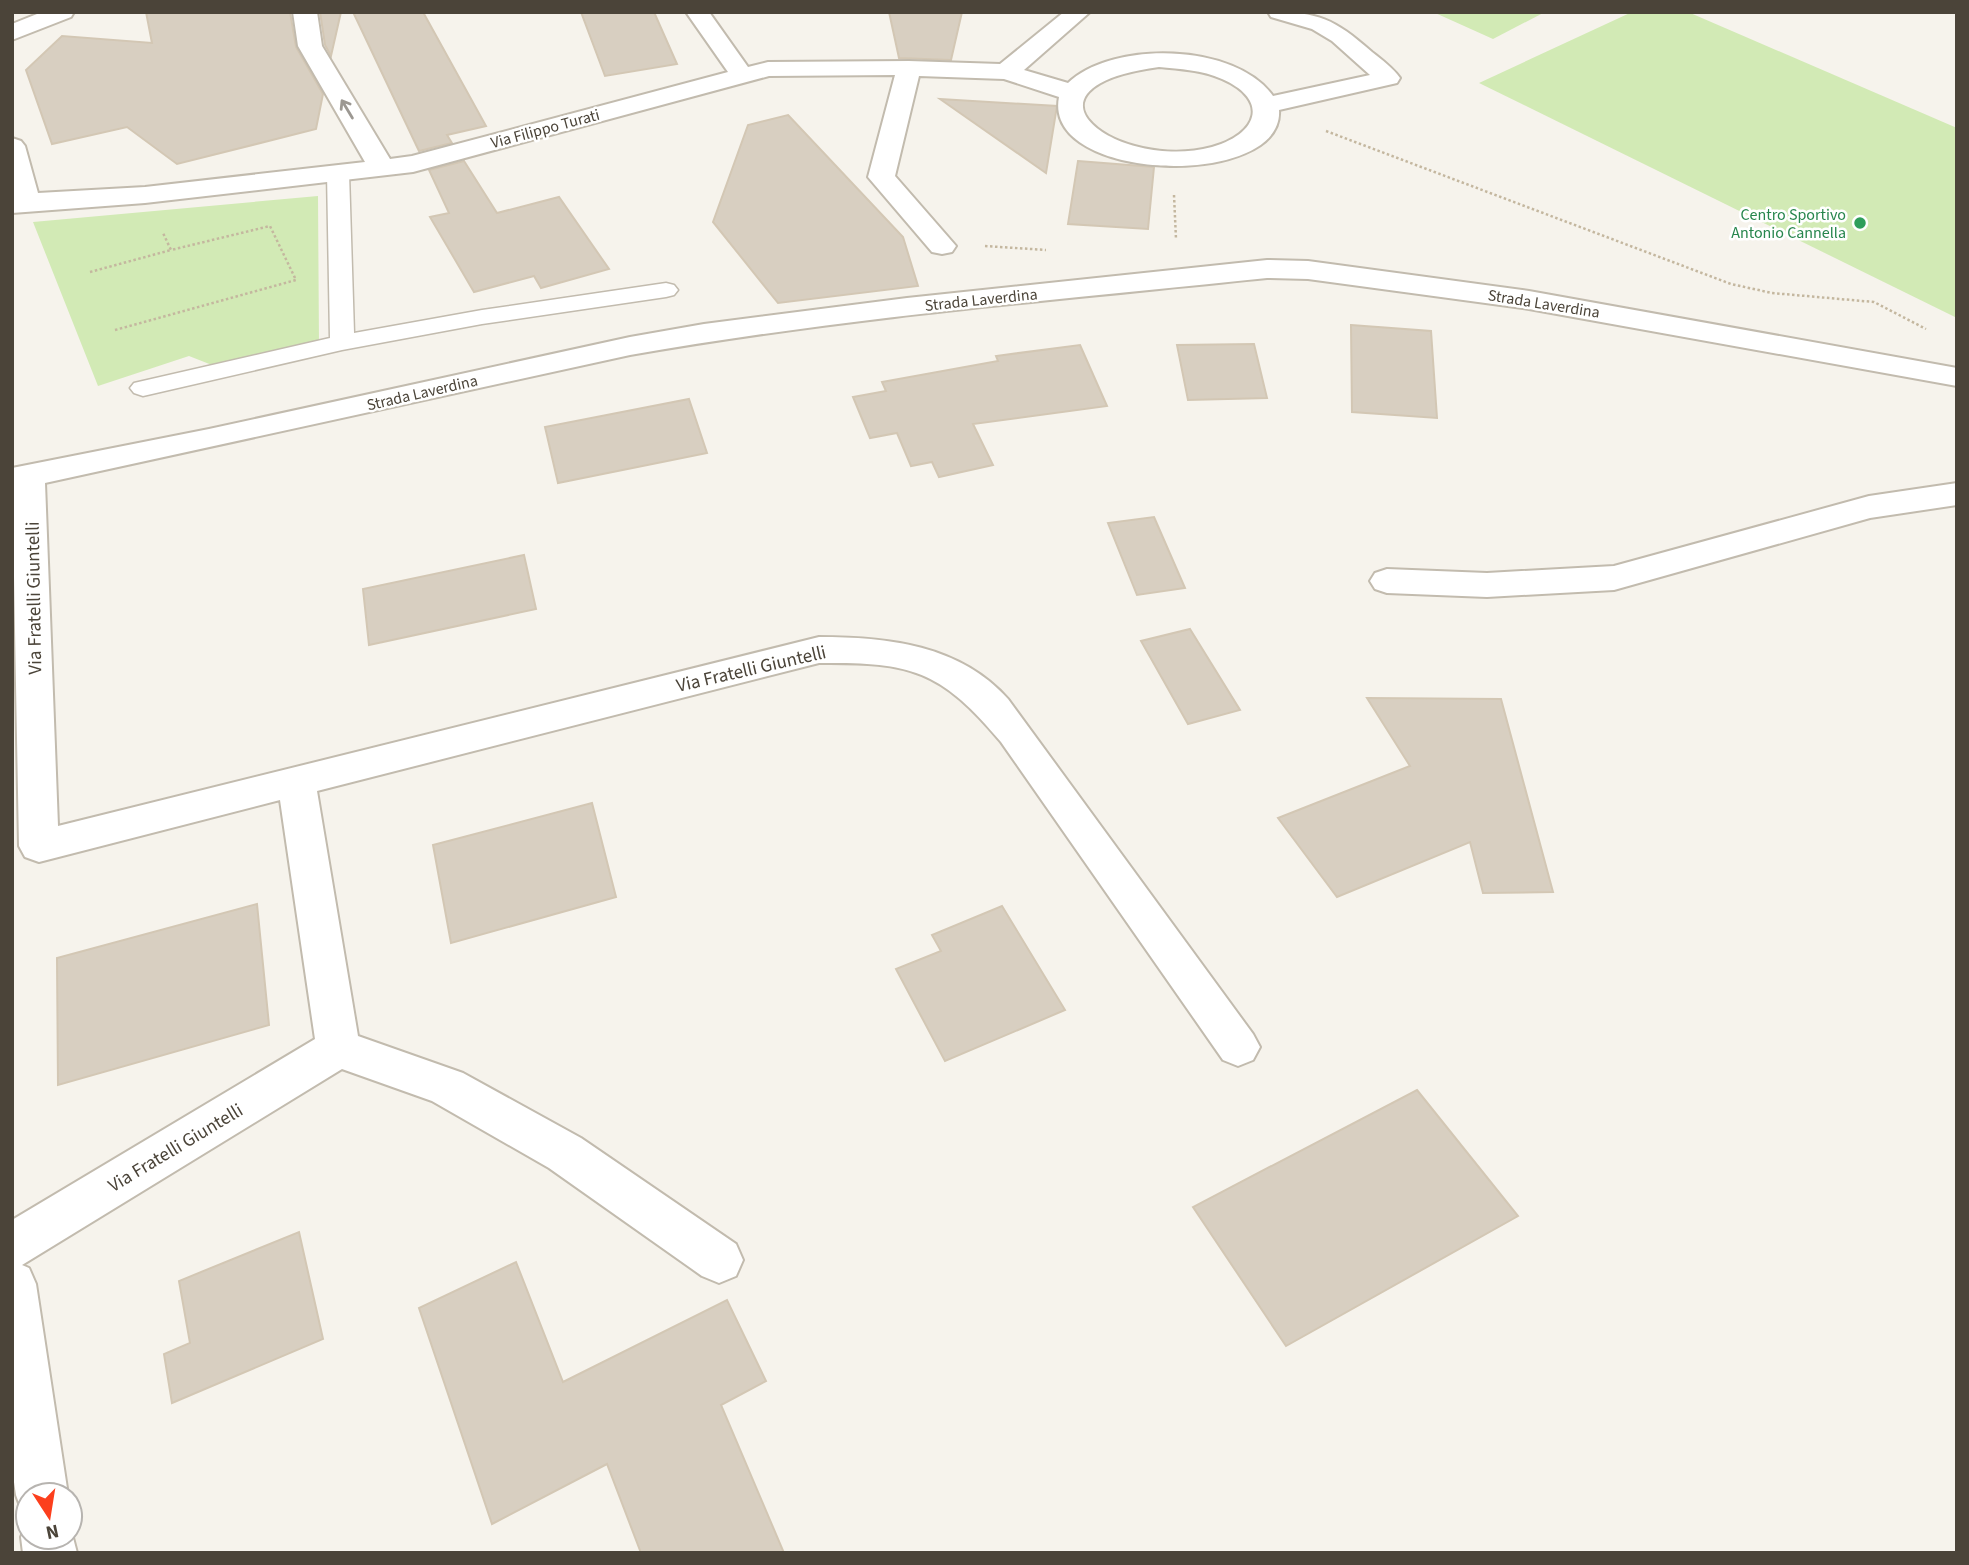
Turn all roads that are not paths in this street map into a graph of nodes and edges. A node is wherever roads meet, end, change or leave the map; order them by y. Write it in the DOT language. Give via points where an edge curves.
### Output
graph roads {
  1 [pos="63,12"];
  2 [pos="305,12"];
  3 [pos="697,12"];
  4 [pos="1079,12"];
  5 [pos="1279,12"];
  6 [pos="12,33"];
  7 [pos="909,68"];
  8 [pos="1006,72"];
  9 [pos="742,75"];
  10 [pos="1073,93"];
  11 [pos="1265,114"];
  12 [pos="12,146"];
  13 [pos="382,167"];
  14 [pos="338,173"];
  15 [pos="20,204"];
  16 [pos="942,246"];
  17 [pos="666,290"];
  18 [pos="342,343"];
  19 [pos="1957,377"];
  20 [pos="144,388"];
  21 [pos="21,478"];
  22 [pos="1957,494"];
  23 [pos="1387,581"];
  24 [pos="296,780"];
  25 [pos="25,850"];
  26 [pos="1238,1047"];
  27 [pos="338,1048"];
  28 [pos="12,1246"];
  29 [pos="719,1260"];
  30 [pos="12,1284"];
  31 [pos="40,1481"];
  1 -- 6 [label="street"];
  13 -- 2 [label="street, one-way" via="310,46"];
  3 -- 9 [label="street"];
  4 -- 8 [label="street"];
  5 -- 11 [label="street" via="1320,24 1340,36 1388,78"];
  7 -- 8 [label="street, Via Filippo Turati"];
  7 -- 9 [label="street, Via Filippo Turati" via="768,69"];
  7 -- 16 [label="street" via="881,177"];
  8 -- 10 [label="street, Via Filippo Turati"];
  9 -- 13 [label="street, Via Filippo Turati" via="413,164"];
  10 -- 11 [label="street" via="1105,69 1130,63 1188,62 1239,78 1256,90"];
  10 -- 11 [label="street" via="1072,115 1081,130 1099,142 1123,152 1172,158 1211,155 1236,147 1254,136"];
  12 -- 15 [label="street"];
  13 -- 14 [label="street, Via Filippo Turati"];
  14 -- 15 [label="street, Via Filippo Turati"];
  14 -- 18 [label="lane"];
  17 -- 18 [label="lane"];
  18 -- 20 [label="lane"];
  19 -- 21 [label="street, Strada Laverdina" via="1529,300 1308,270 1267,269 704,333"];
  21 -- 25 [label="street, Via Fratelli Giuntelli"];
  22 -- 23 [label="street" via="1869,507 1614,578 1487,585"];
  24 -- 25 [label="street, Via Fratelli Giuntelli"];
  24 -- 26 [label="street, Via Fratelli Giuntelli" via="818,650 906,656 950,673 983,696 1014,732"];
  24 -- 27 [label="street"];
  27 -- 28 [label="street, Via Fratelli Giuntelli"];
  27 -- 29 [label="street" via="447,1087 565,1153"];
  30 -- 31 [label="street"];
}
